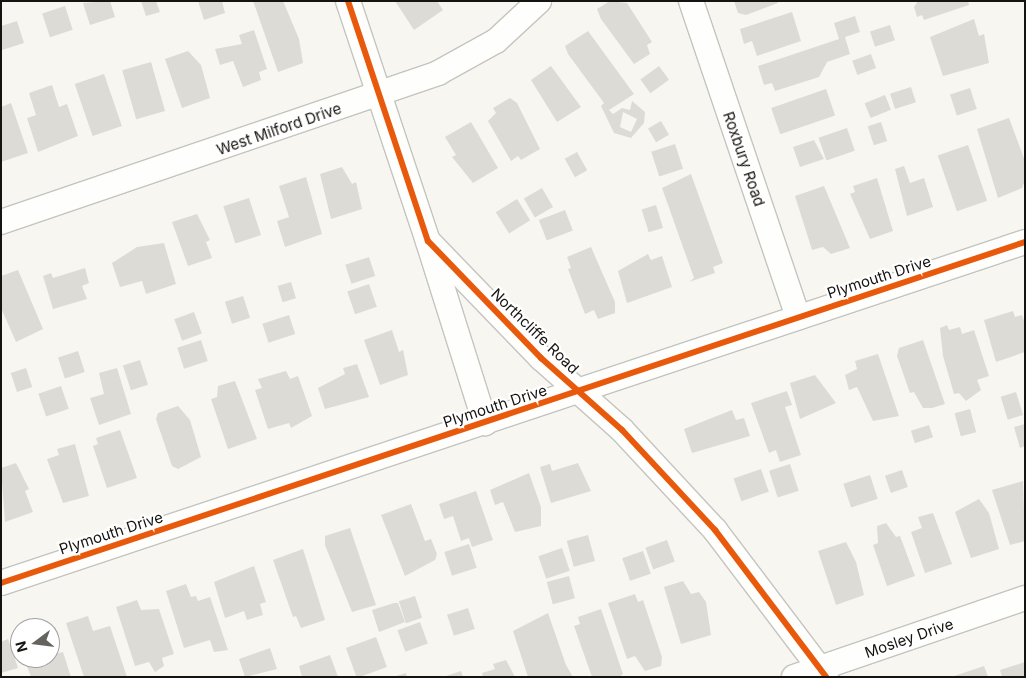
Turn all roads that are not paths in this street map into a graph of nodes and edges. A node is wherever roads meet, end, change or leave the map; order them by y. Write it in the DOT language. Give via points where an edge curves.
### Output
graph roads {
  1 [pos="348,1"];
  2 [pos="539,1"];
  3 [pos="691,1"];
  4 [pos="380,95"];
  5 [pos="1,222"];
  6 [pos="428,241"];
  7 [pos="1025,242"];
  8 [pos="798,317"];
  9 [pos="579,391"];
  10 [pos="485,423"];
  11 [pos="1,583"];
  12 [pos="1025,598"];
  13 [pos="824,672"];
  14 [pos="794,677"];
  1 -- 4 [label="street, Northcliffe Road"];
  2 -- 4 [label="street, West Milford Drive" via="496,41 438,73"];
  3 -- 8 [label="street, Roxbury Road"];
  4 -- 5 [label="street, West Milford Drive"];
  4 -- 6 [label="street, Northcliffe Road"];
  6 -- 9 [label="street, Northcliffe Road" via="541,358"];
  6 -- 10 [label="street, Northcliffe Road"];
  7 -- 8 [label="street, Plymouth Drive"];
  8 -- 9 [label="street, Plymouth Drive"];
  9 -- 10 [label="street, Plymouth Drive"];
  9 -- 13 [label="street, Northcliffe Road" via="715,530"];
  10 -- 11 [label="street, Plymouth Drive"];
  12 -- 13 [label="street, Mosley Drive"];
  13 -- 14 [label="street, Mosley Drive"];
}
